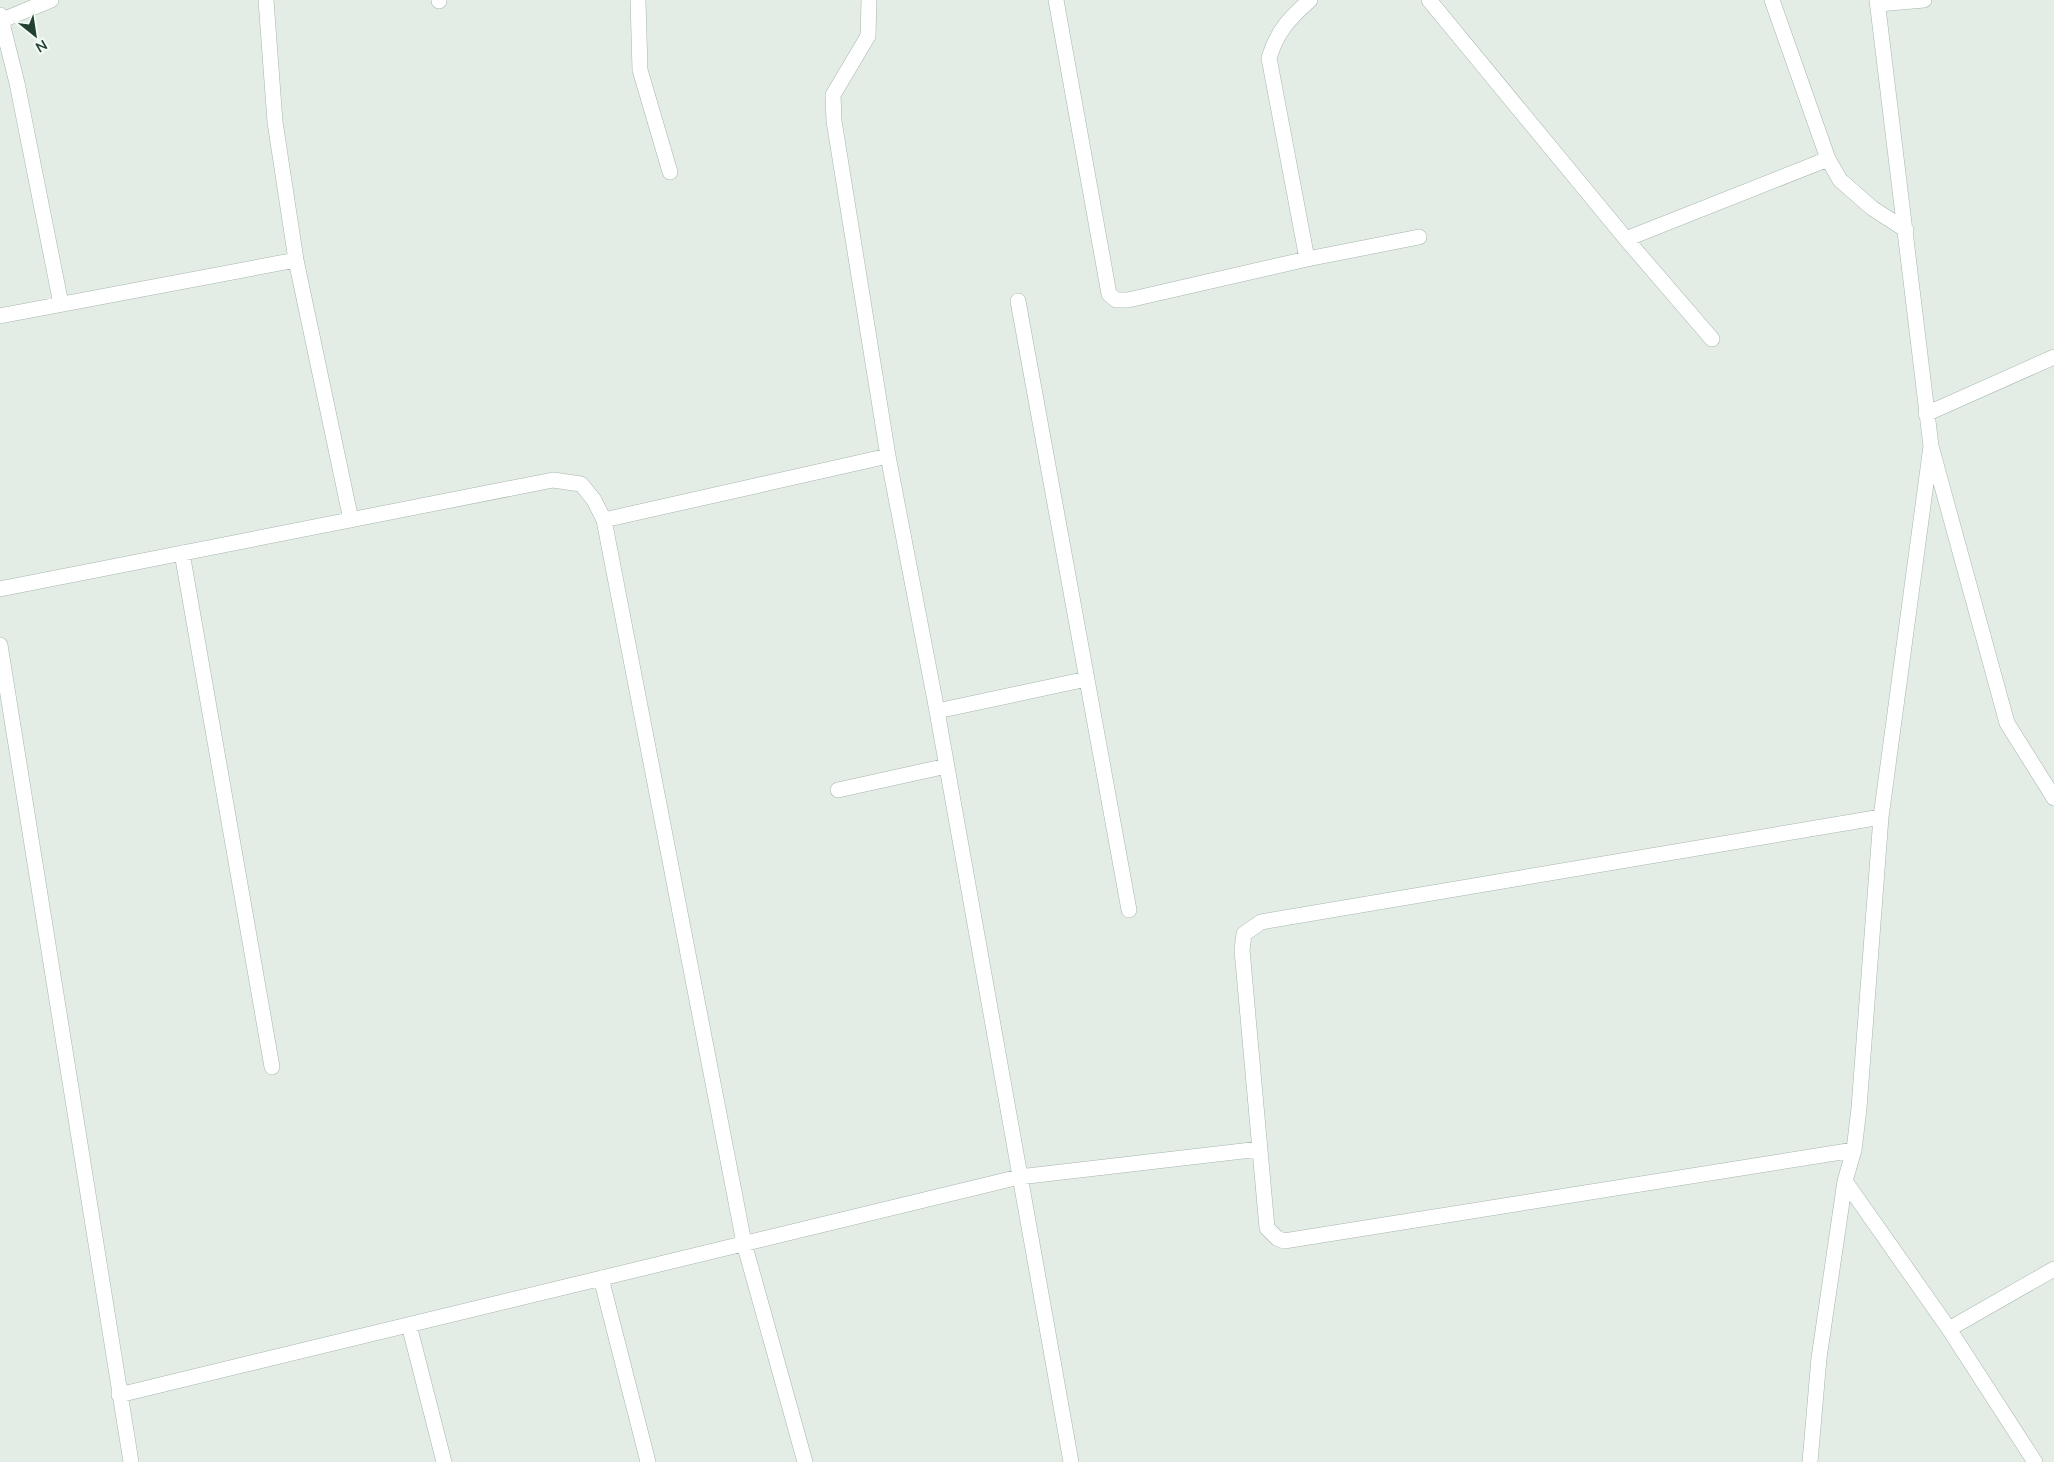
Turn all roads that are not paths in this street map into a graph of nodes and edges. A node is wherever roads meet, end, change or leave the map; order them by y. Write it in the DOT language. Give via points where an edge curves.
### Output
graph roads {
  1 [pos="51,0"];
  2 [pos="266,0"];
  3 [pos="638,0"];
  4 [pos="869,0"];
  5 [pos="1056,0"];
  6 [pos="1310,0"];
  7 [pos="1429,0"];
  8 [pos="1772,0"];
  9 [pos="1924,0"];
  10 [pos="1878,2"];
  11 [pos="0,19"];
  12 [pos="1828,159"];
  13 [pos="670,172"];
  14 [pos="1906,230"];
  15 [pos="1419,237"];
  16 [pos="1626,239"];
  17 [pos="1307,259"];
  18 [pos="296,260"];
  19 [pos="1018,301"];
  20 [pos="61,304"];
  21 [pos="0,316"];
  22 [pos="1712,339"];
  23 [pos="2054,356"];
  24 [pos="1926,414"];
  25 [pos="1931,446"];
  26 [pos="888,456"];
  27 [pos="351,520"];
  28 [pos="604,520"];
  29 [pos="182,553"];
  30 [pos="0,589"];
  31 [pos="0,645"];
  32 [pos="1086,679"];
  33 [pos="938,711"];
  34 [pos="947,766"];
  35 [pos="838,790"];
  36 [pos="2054,798"];
  37 [pos="1881,816"];
  38 [pos="1129,910"];
  39 [pos="272,1067"];
  40 [pos="1260,1150"];
  41 [pos="1854,1150"];
  42 [pos="1019,1177"];
  43 [pos="1845,1181"];
  44 [pos="744,1244"];
  45 [pos="2054,1269"];
  46 [pos="601,1278"];
  47 [pos="409,1325"];
  48 [pos="1949,1329"];
  49 [pos="119,1396"];
  50 [pos="131,1462"];
  51 [pos="444,1462"];
  52 [pos="648,1462"];
  53 [pos="805,1462"];
  54 [pos="1071,1462"];
  55 [pos="1810,1462"];
  56 [pos="2035,1462"];
  1 -- 11 [label="street"];
  2 -- 18 [label="street" via="275,122"];
  3 -- 13 [label="street" via="640,70"];
  4 -- 26 [label="street" via="868,36 833,95 834,121"];
  5 -- 17 [label="street" via="1109,294 1116,300 1128,300"];
  6 -- 17 [label="street" via="1275,38 1269,58"];
  7 -- 16 [label="street"];
  8 -- 12 [label="street"];
  9 -- 10 [label="street"];
  10 -- 14 [label="street"];
  11 -- 20 [label="street" via="17,84"];
  12 -- 14 [label="street" via="1840,180 1872,208"];
  12 -- 16 [label="street"];
  14 -- 24 [label="street"];
  15 -- 17 [label="street"];
  16 -- 22 [label="street"];
  18 -- 20 [label="street"];
  18 -- 27 [label="street"];
  19 -- 32 [label="street"];
  20 -- 21 [label="street"];
  23 -- 24 [label="street"];
  24 -- 25 [label="street"];
  25 -- 36 [label="street" via="2007,723"];
  25 -- 37 [label="street"];
  26 -- 28 [label="street"];
  26 -- 33 [label="street"];
  27 -- 28 [label="street" via="553,480 581,484"];
  27 -- 29 [label="street"];
  28 -- 44 [label="street"];
  29 -- 30 [label="street"];
  29 -- 39 [label="street"];
  31 -- 49 [label="street"];
  32 -- 33 [label="street"];
  32 -- 38 [label="street"];
  33 -- 34 [label="street"];
  34 -- 35 [label="street"];
  34 -- 42 [label="street"];
  37 -- 40 [label="street" via="1261,922 1244,934 1242,950"];
  37 -- 41 [label="street"];
  40 -- 41 [label="street" via="1268,1228 1284,1241"];
  40 -- 42 [label="street"];
  41 -- 43 [label="street"];
  42 -- 44 [label="street"];
  42 -- 54 [label="street"];
  43 -- 48 [label="street"];
  43 -- 55 [label="street" via="1819,1358"];
  44 -- 46 [label="street"];
  44 -- 53 [label="street"];
  45 -- 48 [label="street"];
  46 -- 47 [label="street"];
  46 -- 52 [label="street"];
  47 -- 49 [label="street"];
  47 -- 51 [label="street"];
  48 -- 56 [label="street"];
  49 -- 50 [label="street"];
}
